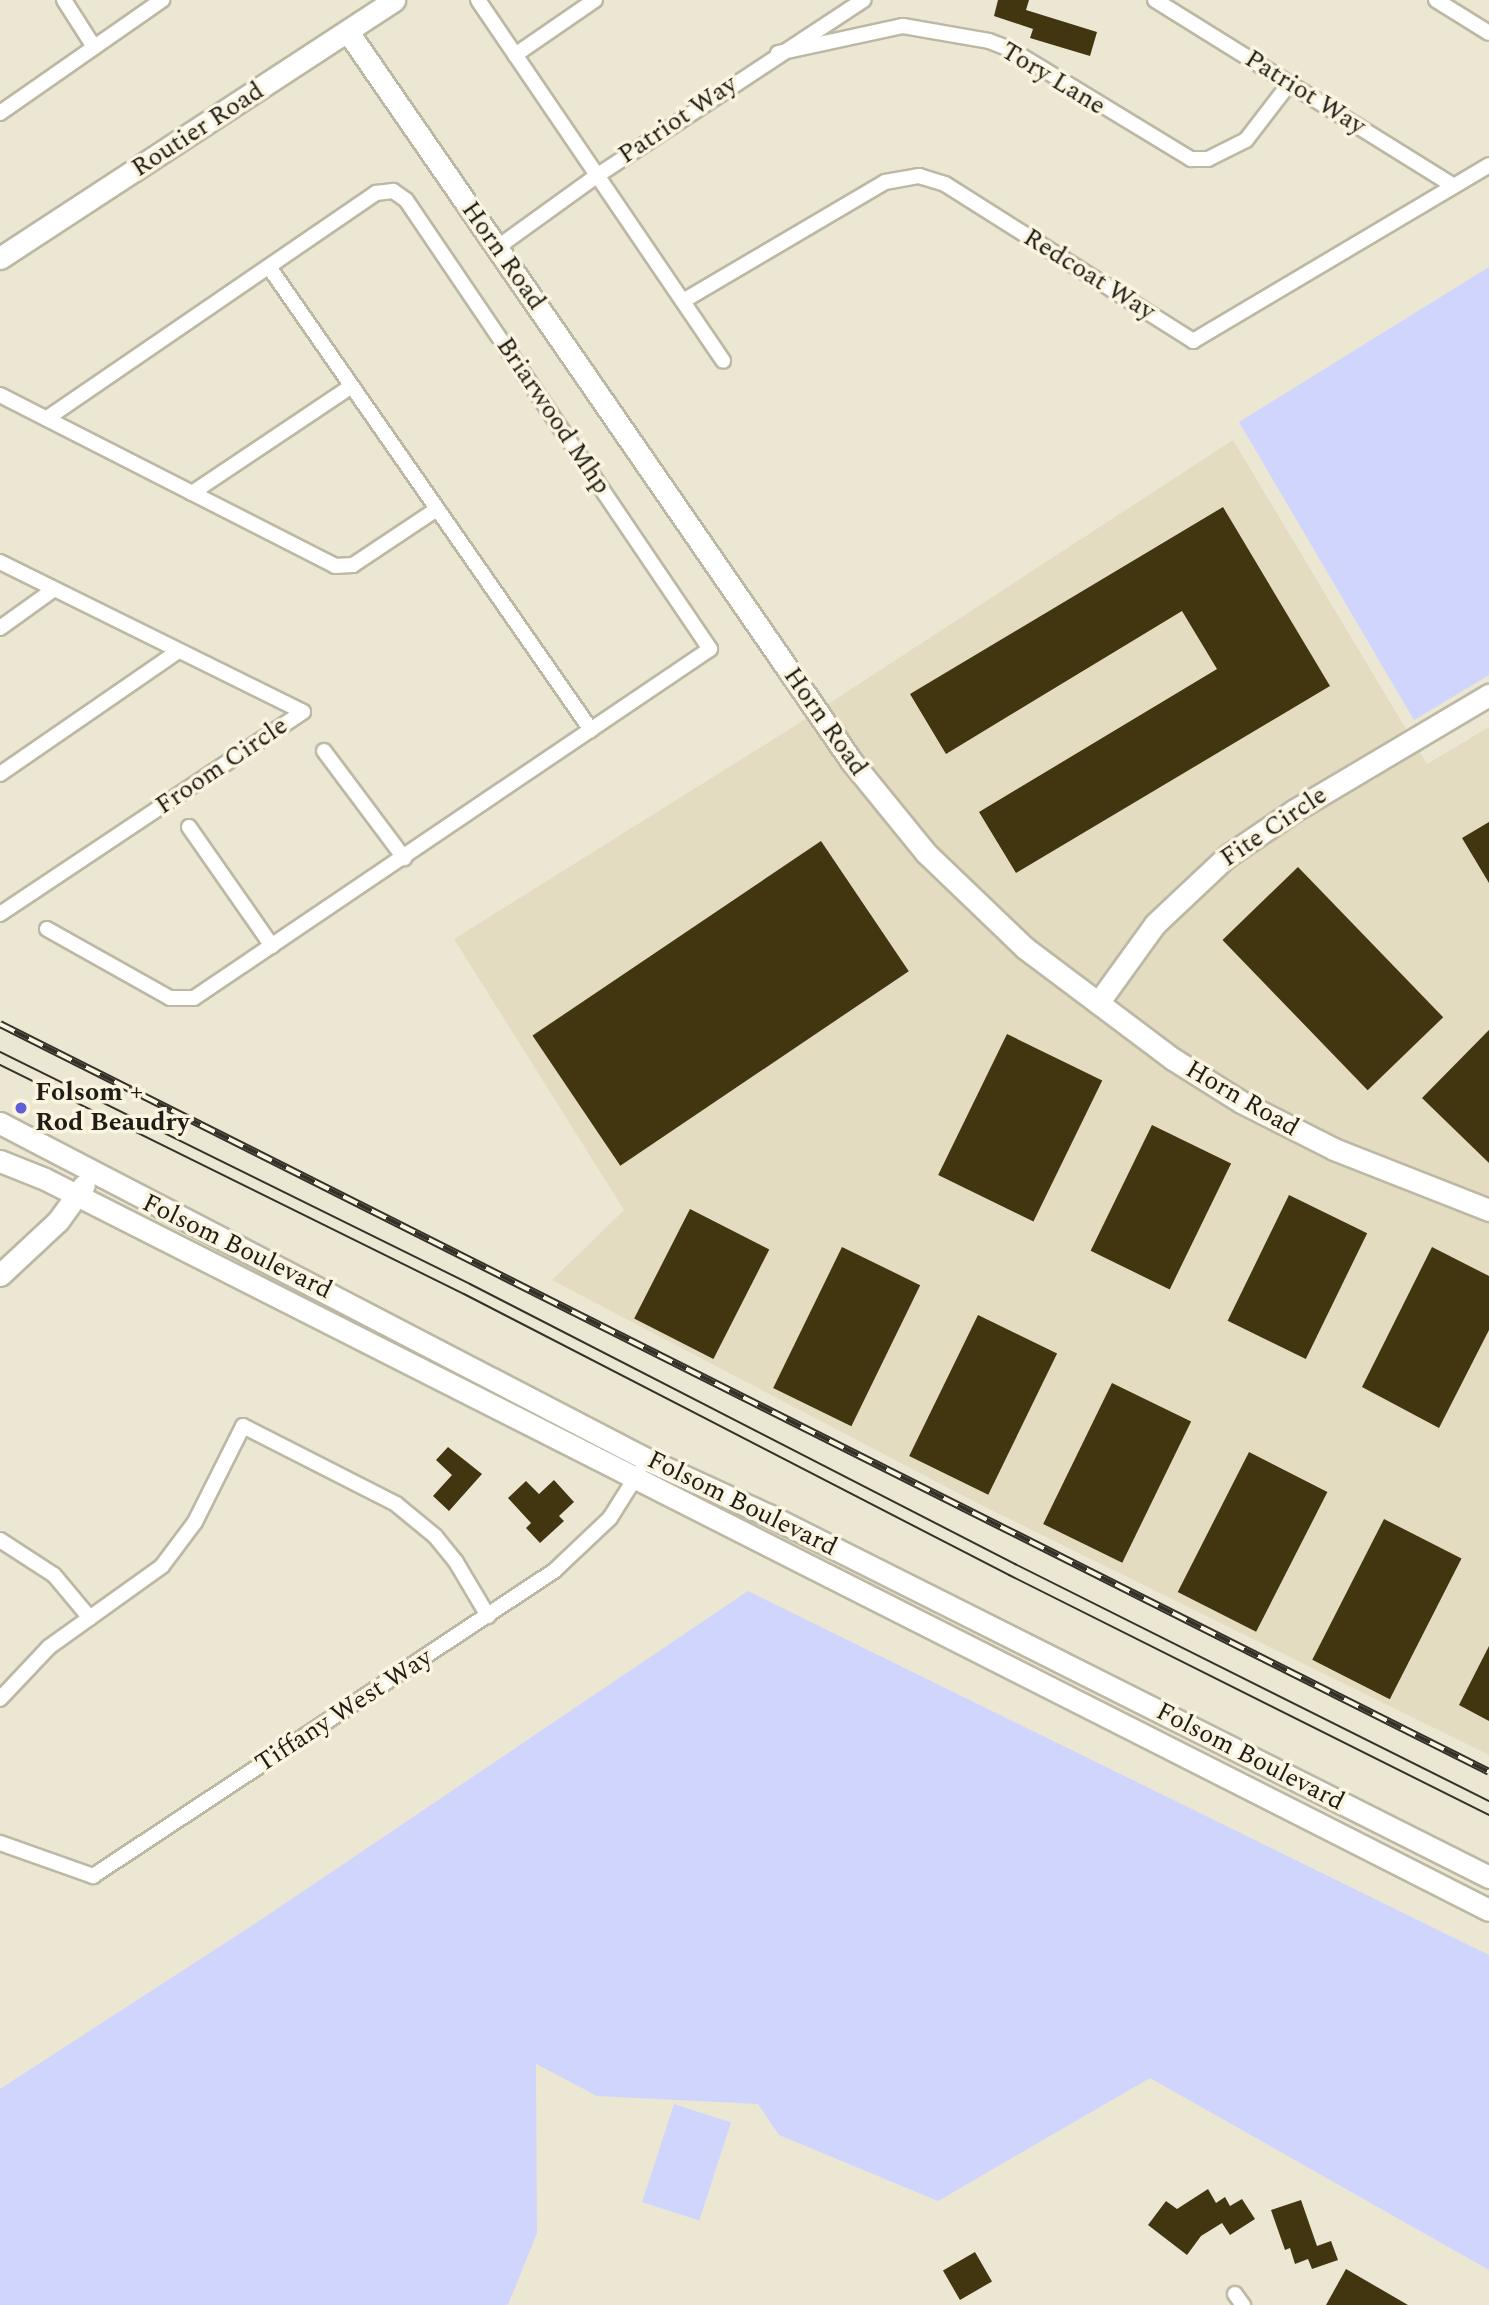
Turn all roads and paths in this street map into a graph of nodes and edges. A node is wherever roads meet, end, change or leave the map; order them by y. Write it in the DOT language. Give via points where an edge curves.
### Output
graph roads {
  1 [pos="64,0"];
  2 [pos="163,0"];
  3 [pos="394,0"];
  4 [pos="478,0"];
  5 [pos="595,0"];
  6 [pos="863,0"];
  7 [pos="1155,0"];
  8 [pos="1436,0"];
  9 [pos="348,32"];
  10 [pos="1489,33"];
  11 [pos="94,47"];
  12 [pos="778,53"];
  13 [pos="514,55"];
  14 [pos="1289,83"];
  15 [pos="0,113"];
  16 [pos="1489,165"];
  17 [pos="598,175"];
  18 [pos="1454,186"];
  19 [pos="498,247"];
  20 [pos="0,258"];
  21 [pos="269,267"];
  22 [pos="683,301"];
  23 [pos="723,361"];
  24 [pos="352,386"];
  25 [pos="0,395"];
  26 [pos="47,418"];
  27 [pos="192,493"];
  28 [pos="437,509"];
  29 [pos="0,562"];
  30 [pos="53,590"];
  31 [pos="0,628"];
  32 [pos="177,652"];
  33 [pos="1489,695"];
  34 [pos="592,730"];
  35 [pos="324,751"];
  36 [pos="0,774"];
  37 [pos="189,827"];
  38 [pos="404,858"];
  39 [pos="0,914"];
  40 [pos="47,929"];
  41 [pos="272,946"];
  42 [pos="1098,1003"];
  43 [pos="0,1124"];
  44 [pos="0,1161"];
  45 [pos="90,1174"];
  46 [pos="77,1197"];
  47 [pos="1489,1210"];
  48 [pos="0,1275"];
  49 [pos="646,1458"];
  50 [pos="635,1481"];
  51 [pos="0,1540"];
  52 [pos="488,1616"];
  53 [pos="90,1618"];
  54 [pos="0,1699"];
  55 [pos="0,1843"];
  56 [pos="1489,1877"];
  57 [pos="1489,1895"];
  58 [pos="1466,1899"];
  59 [pos="1489,1910"];
  1 -- 11 [label="street"];
  2 -- 11 [label="street"];
  3 -- 9 [label="main road, Routier Road"];
  4 -- 13 [label="street"];
  5 -- 13 [label="street"];
  6 -- 12 [label="street, Patriot Way"];
  7 -- 14 [label="street, Patriot Way"];
  8 -- 10 [label="street"];
  9 -- 19 [label="main road, Horn Road"];
  9 -- 20 [label="main road, Routier Road"];
  11 -- 15 [label="street"];
  12 -- 14 [label="street, Tory Lane" via="903,26 989,41 1010,49 1191,159 1208,159 1246,139"];
  12 -- 17 [label="street, Patriot Way"];
  13 -- 17 [label="street"];
  14 -- 18 [label="street, Patriot Way"];
  16 -- 18 [label="street, Redcoat Way"];
  17 -- 19 [label="street, Patriot Way"];
  17 -- 22 [label="street"];
  18 -- 22 [label="street, Redcoat Way" via="1193,341 945,184 919,176 886,183"];
  19 -- 42 [label="main road, Horn Road" via="898,823 1025,948"];
  21 -- 24 [label="street"];
  21 -- 26 [label="street, Briarwood Mhp"];
  21 -- 34 [label="street, Briarwood Mhp" via="376,193 393,191 406,200 710,649"];
  22 -- 23 [label="street"];
  24 -- 27 [label="street"];
  24 -- 28 [label="street"];
  25 -- 26 [label="street"];
  26 -- 27 [label="street"];
  27 -- 28 [label="street" via="344,567"];
  28 -- 34 [label="street"];
  29 -- 30 [label="street, Froom Circle"];
  30 -- 31 [label="street"];
  30 -- 32 [label="street, Froom Circle"];
  32 -- 36 [label="street"];
  32 -- 39 [label="street, Froom Circle" via="303,712"];
  33 -- 42 [label="main road, Fite Circle" via="1295,810 1226,857 1156,924"];
  34 -- 38 [label="street, Briarwood Mhp"];
  35 -- 38 [label="street"];
  37 -- 41 [label="street"];
  38 -- 41 [label="street, Briarwood Mhp"];
  40 -- 41 [label="street, Briarwood Mhp" via="170,999 182,1001 194,998"];
  42 -- 47 [label="main road, Horn Road" via="1241,1102 1334,1149"];
  43 -- 45 [label="main road, Folsom Boulevard"];
  44 -- 46 [label="main road, Folsom Boulevard"];
  45 -- 46 [label="main road"];
  45 -- 49 [label="main road, Folsom Boulevard" via="332,1293"];
  46 -- 48 [label="main road"];
  46 -- 50 [label="main road, Folsom Boulevard"];
  49 -- 50 [label="street, Tiffany West Way"];
  49 -- 56 [label="main road, Folsom Boulevard"];
  50 -- 52 [label="street, Tiffany West Way" via="626,1498 578,1552"];
  50 -- 58 [label="main road, Folsom Boulevard"];
  51 -- 53 [label="street" via="54,1575"];
  52 -- 53 [label="street" via="449,1553 396,1504 243,1426 180,1545 142,1584"];
  52 -- 55 [label="street, Tiffany West Way" via="93,1877"];
  53 -- 54 [label="street" via="49,1647"];
  57 -- 58 [label="main road" via="1481,1891"];
  58 -- 59 [label="main road, Folsom Boulevard"];
}
